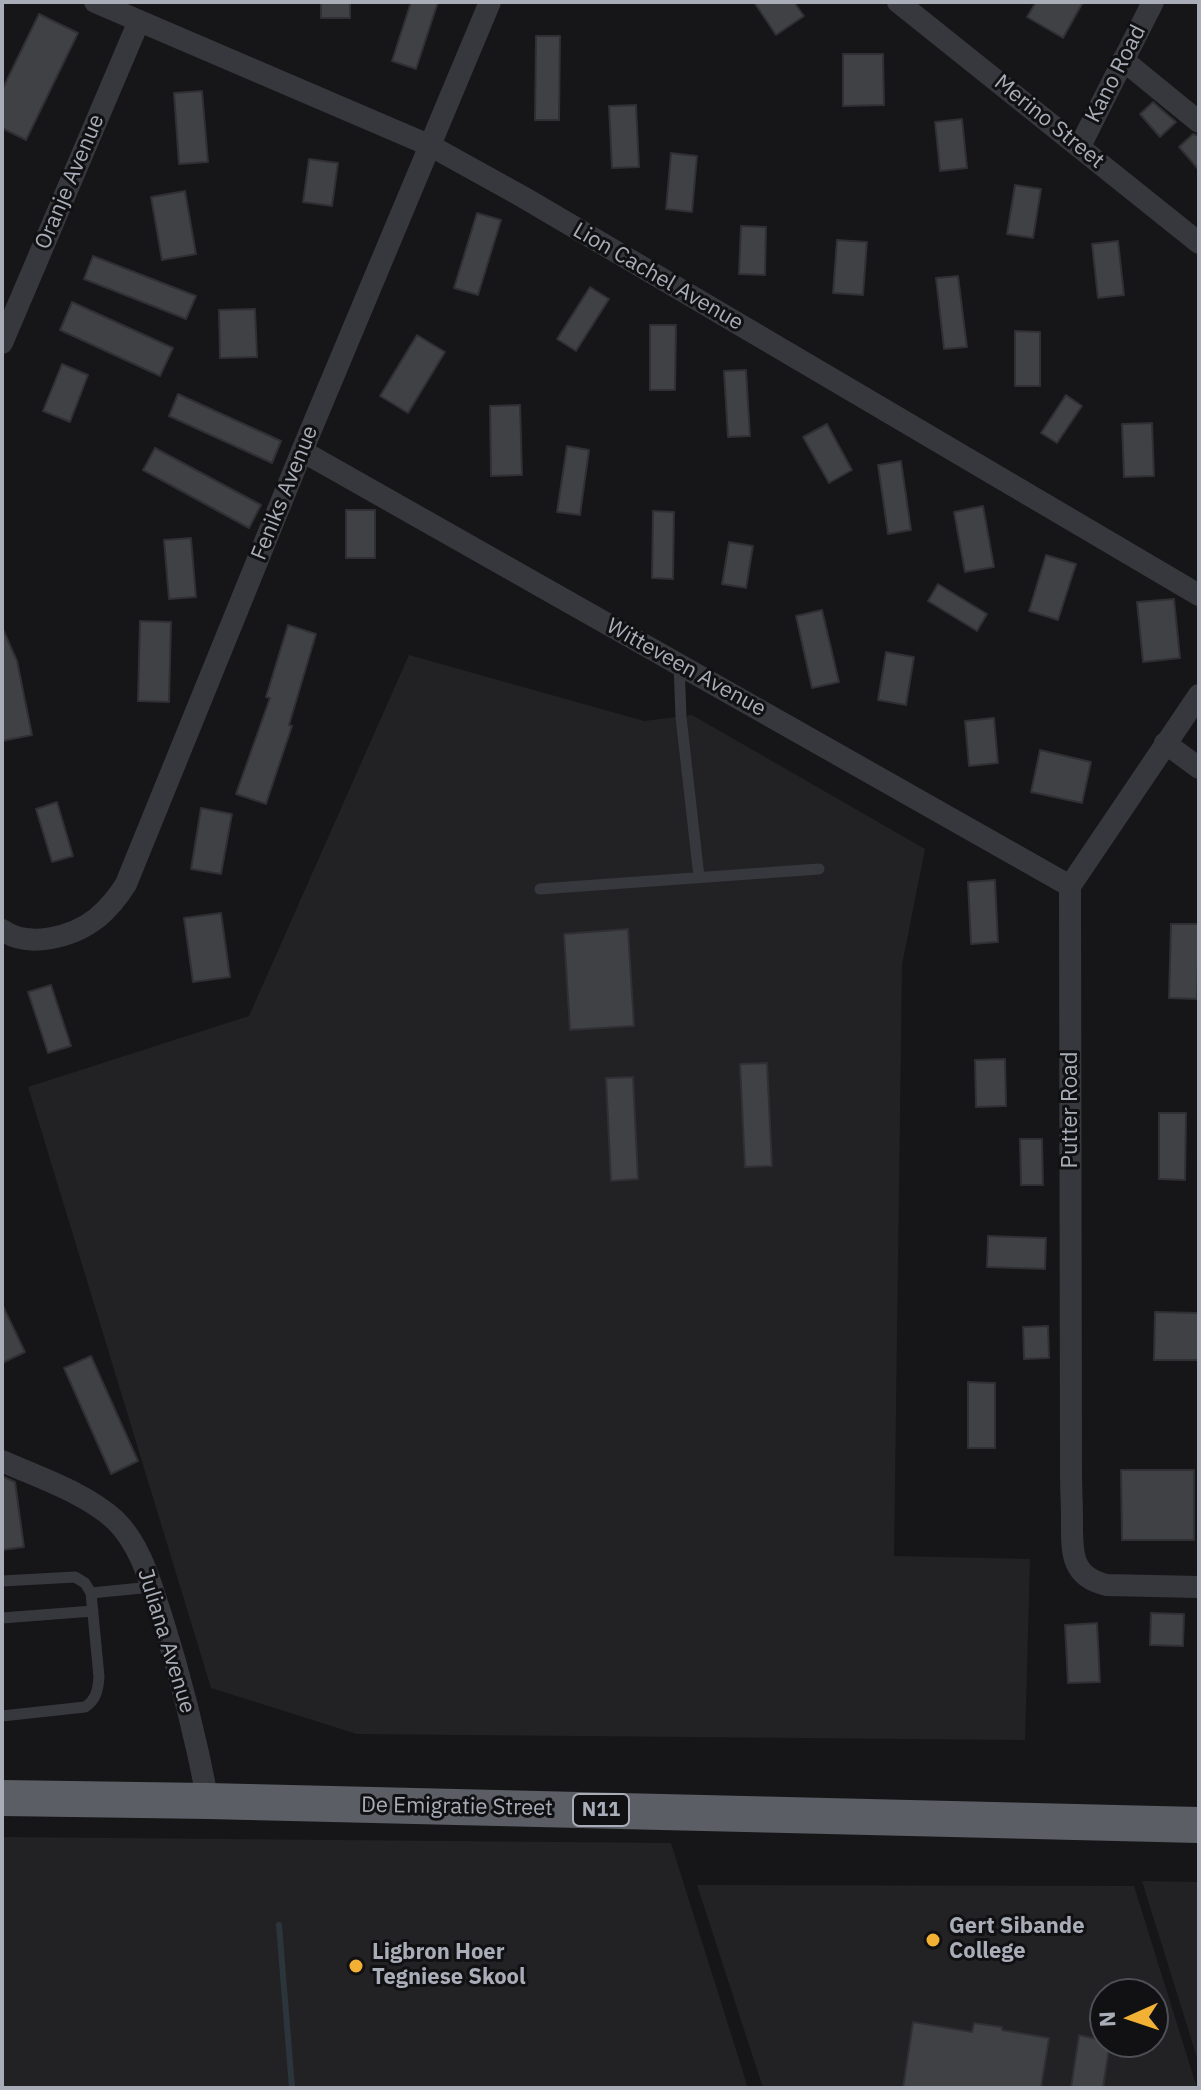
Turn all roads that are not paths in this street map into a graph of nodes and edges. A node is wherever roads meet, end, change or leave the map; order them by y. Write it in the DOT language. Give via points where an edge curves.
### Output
graph roads {
  1 [pos="95,2"];
  2 [pos="490,2"];
  3 [pos="898,2"];
  4 [pos="1153,2"];
  5 [pos="139,21"];
  6 [pos="1123,60"];
  7 [pos="1199,122"];
  8 [pos="431,146"];
  9 [pos="1080,146"];
  10 [pos="1199,243"];
  11 [pos="2,343"];
  12 [pos="302,451"];
  13 [pos="1199,595"];
  14 [pos="679,664"];
  15 [pos="1199,695"];
  16 [pos="1165,743"];
  17 [pos="1199,768"];
  18 [pos="819,869"];
  19 [pos="699,877"];
  20 [pos="1070,886"];
  21 [pos="540,889"];
  22 [pos="2,930"];
  23 [pos="2,1461"];
  24 [pos="2,1581"];
  25 [pos="152,1587"];
  26 [pos="1199,1587"];
  27 [pos="91,1593"];
  28 [pos="93,1611"];
  29 [pos="2,1618"];
  30 [pos="2,1716"];
  31 [pos="2,1798"];
  32 [pos="208,1801"];
  33 [pos="1199,1825"];
  1 -- 5 [label="street, Lion Cachel Avenue"];
  2 -- 8 [label="street, Feniks Avenue"];
  3 -- 9 [label="street, Merino Street"];
  4 -- 6 [label="street, Kano Road"];
  5 -- 8 [label="street, Lion Cachel Avenue"];
  5 -- 11 [label="street, Oranje Avenue"];
  6 -- 7 [label="street"];
  6 -- 9 [label="street, Kano Road"];
  8 -- 12 [label="street, Feniks Avenue"];
  8 -- 13 [label="street, Lion Cachel Avenue"];
  9 -- 10 [label="street, Merino Street"];
  12 -- 14 [label="street, Witteveen Avenue"];
  12 -- 22 [label="street, Feniks Avenue" via="126,884 89,924 67,933 36,940"];
  14 -- 19 [label="lane"];
  14 -- 20 [label="street, Witteveen Avenue"];
  15 -- 16 [label="street"];
  16 -- 17 [label="street"];
  16 -- 20 [label="street"];
  18 -- 19 [label="lane"];
  19 -- 21 [label="lane"];
  20 -- 26 [label="street, Putter Road" via="1072,1544 1076,1563 1095,1583"];
  23 -- 25 [label="street, Juliana Avenue" via="104,1511 135,1546"];
  24 -- 27 [label="lane" via="75,1577"];
  25 -- 27 [label="lane"];
  25 -- 32 [label="street, Juliana Avenue"];
  27 -- 28 [label="lane"];
  28 -- 29 [label="lane"];
  28 -- 30 [label="lane" via="99,1677 91,1703 78,1709"];
  31 -- 32 [label="highway, De Emigratie Street / N11"];
  32 -- 33 [label="highway, De Emigratie Street / N11"];
}
